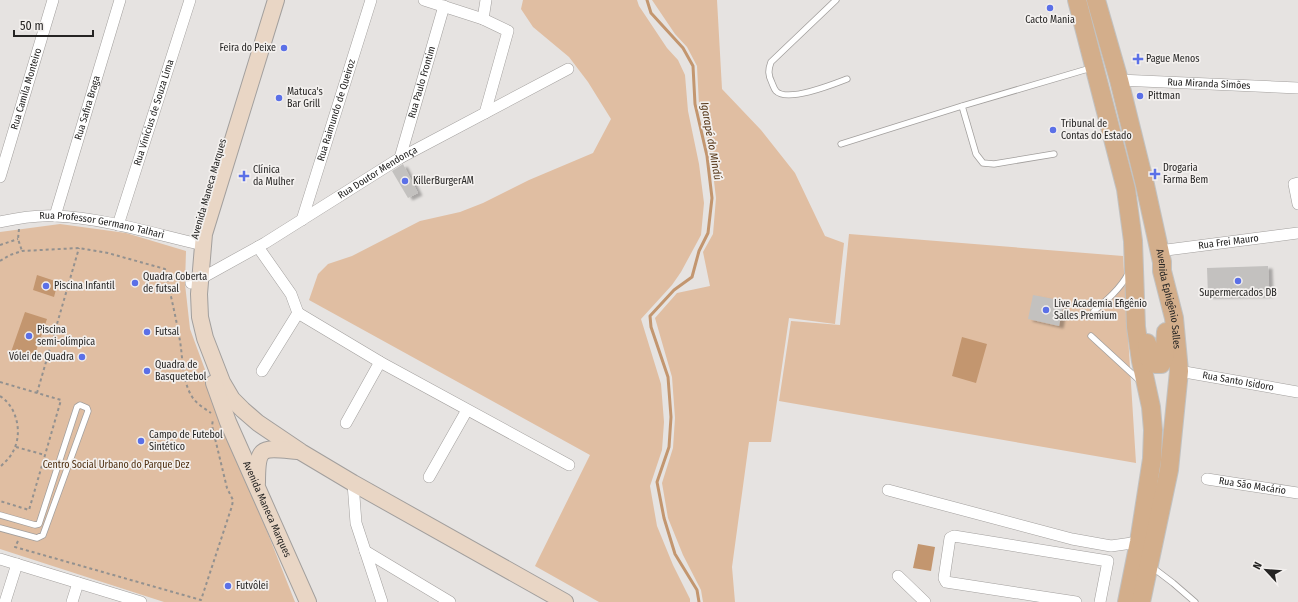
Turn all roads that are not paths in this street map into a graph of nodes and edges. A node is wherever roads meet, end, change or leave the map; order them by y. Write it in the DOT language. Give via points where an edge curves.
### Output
graph roads {
  1 [pos="53,0"];
  2 [pos="120,0"];
  3 [pos="190,0"];
  4 [pos="266,0"];
  5 [pos="276,0"];
  6 [pos="371,0"];
  7 [pos="424,0"];
  8 [pos="486,0"];
  9 [pos="836,0"];
  10 [pos="1078,0"];
  11 [pos="1096,0"];
  12 [pos="444,6"];
  13 [pos="483,19"];
  14 [pos="1095,67"];
  15 [pos="568,69"];
  16 [pos="847,80"];
  17 [pos="1119,80"];
  18 [pos="1298,88"];
  19 [pos="962,106"];
  20 [pos="484,112"];
  21 [pos="841,144"];
  22 [pos="1054,154"];
  23 [pos="400,158"];
  24 [pos="0,178"];
  25 [pos="1298,183"];
  26 [pos="1298,204"];
  27 [pos="55,216"];
  28 [pos="302,220"];
  29 [pos="0,222"];
  30 [pos="118,225"];
  31 [pos="1298,233"];
  32 [pos="1133,241"];
  33 [pos="198,244"];
  34 [pos="258,247"];
  35 [pos="1159,250"];
  36 [pos="1133,266"];
  37 [pos="1162,271"];
  38 [pos="195,281"];
  39 [pos="1094,311"];
  40 [pos="298,313"];
  41 [pos="1091,336"];
  42 [pos="380,362"];
  43 [pos="262,371"];
  44 [pos="1179,371"];
  45 [pos="1147,388"];
  46 [pos="1298,392"];
  47 [pos="467,410"];
  48 [pos="346,423"];
  49 [pos="301,452"];
  50 [pos="569,465"];
  51 [pos="429,477"];
  52 [pos="1206,479"];
  53 [pos="353,483"];
  54 [pos="257,489"];
  55 [pos="888,490"];
  56 [pos="1298,493"];
  57 [pos="0,515"];
  58 [pos="0,528"];
  59 [pos="1139,542"];
  60 [pos="365,552"];
  61 [pos="0,559"];
  62 [pos="17,564"];
  63 [pos="1149,565"];
  64 [pos="898,576"];
  65 [pos="78,583"];
  66 [pos="5,602"];
  67 [pos="72,602"];
  68 [pos="138,602"];
  69 [pos="308,602"];
  70 [pos="382,602"];
  71 [pos="450,602"];
  72 [pos="565,602"];
  73 [pos="925,602"];
  74 [pos="1076,602"];
  75 [pos="1100,602"];
  76 [pos="1127,602"];
  77 [pos="1141,602"];
  78 [pos="1195,602"];
  1 -- 24 [label="street, Rua Camila Monteiro"];
  2 -- 27 [label="street, Rua Safira Braga"];
  3 -- 30 [label="street, Rua Vinícius de Souza Lima"];
  4 -- 33 [label="main road, Avenida Maneca Marques" via="199,220"];
  5 -- 33 [label="main road, Avenida Maneca Marques" via="204,234"];
  6 -- 28 [label="street, Rua Raimundo de Queiroz"];
  7 -- 12 [label="street"];
  8 -- 13 [label="street"];
  9 -- 16 [label="lane" via="771,62 768,69 769,77 776,92 788,95 804,94"];
  10 -- 14 [label="main road"];
  11 -- 17 [label="main road, Avenida Ephigênio Salles"];
  12 -- 13 [label="street"];
  12 -- 23 [label="street, Rua Paulo Frontim"];
  13 -- 20 [label="street" via="508,31"];
  14 -- 19 [label="lane"];
  14 -- 32 [label="main road" via="1126,189"];
  15 -- 20 [label="street, Rua Doutor Mendonça"];
  17 -- 18 [label="street, Rua Miranda Simões"];
  17 -- 35 [label="main road, Avenida Ephigênio Salles"];
  19 -- 21 [label="lane"];
  19 -- 22 [label="lane" via="976,154 983,163 994,164"];
  20 -- 23 [label="street, Rua Doutor Mendonça"];
  23 -- 28 [label="street, Rua Doutor Mendonça"];
  25 -- 26 [label="street" via="1294,184"];
  27 -- 29 [label="street, Rua Professor Germano Talhari" via="17,218"];
  27 -- 30 [label="street, Rua Professor Germano Talhari"];
  28 -- 34 [label="street, Rua Doutor Mendonça"];
  30 -- 33 [label="street, Rua Professor Germano Talhari"];
  31 -- 35 [label="street, Rua Frei Mauro"];
  32 -- 36 [label="main road"];
  32 -- 37 [label="main road" via="1149,358 1158,365 1163,362 1166,349"];
  33 -- 38 [label="main road, Avenida Maneca Marques"];
  34 -- 38 [label="street, Rua Doutor Mendonça"];
  34 -- 40 [label="street" via="291,294"];
  35 -- 37 [label="main road, Avenida Ephigênio Salles"];
  36 -- 39 [label="lane" via="1124,282"];
  36 -- 45 [label="main road" via="1136,327 1140,361"];
  37 -- 44 [label="main road, Avenida Ephigênio Salles" via="1174,318"];
  38 -- 49 [label="main road, Avenida Maneca Marques" via="205,338 226,390 258,423"];
  38 -- 54 [label="main road, Avenida Maneca Marques" via="192,307 198,339 228,422"];
  40 -- 42 [label="street"];
  40 -- 43 [label="street"];
  41 -- 45 [label="lane"];
  42 -- 47 [label="street"];
  42 -- 48 [label="street"];
  44 -- 46 [label="street, Rua Santo Isidoro"];
  44 -- 63 [label="main road, Avenida Ephigênio Salles" via="1169,470"];
  45 -- 59 [label="main road" via="1153,430 1152,459"];
  47 -- 50 [label="street"];
  47 -- 51 [label="street"];
  49 -- 53 [label="main road, Avenida Maneca Marques"];
  49 -- 54 [label="main road" via="274,449 264,452 257,463"];
  52 -- 56 [label="street, Rua São Macário"];
  53 -- 60 [label="street" via="356,522"];
  53 -- 72 [label="main road, Avenida Maneca Marques"];
  54 -- 69 [label="main road, Avenida Maneca Marques"];
  55 -- 59 [label="street" via="1072,539 1102,545"];
  57 -- 58 [label="lane" via="35,525 40,523 77,407 80,405 87,408 43,535 37,538"];
  59 -- 76 [label="main road"];
  60 -- 70 [label="street"];
  60 -- 71 [label="street"];
  61 -- 62 [label="street"];
  62 -- 65 [label="street"];
  62 -- 66 [label="street"];
  63 -- 77 [label="main road, Avenida Ephigênio Salles"];
  63 -- 78 [label="lane"];
  64 -- 73 [label="street"];
  65 -- 67 [label="street"];
  65 -- 68 [label="street"];
  74 -- 75 [label="street" via="946,582 944,578 950,538 954,536 1108,561"];
}
